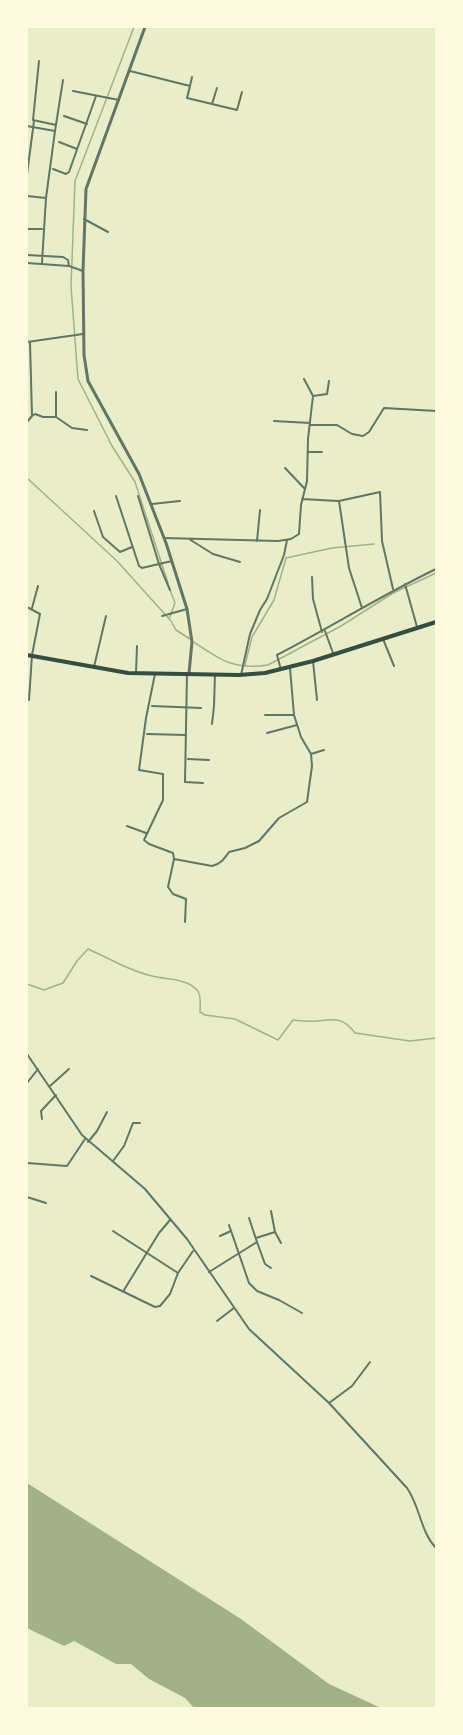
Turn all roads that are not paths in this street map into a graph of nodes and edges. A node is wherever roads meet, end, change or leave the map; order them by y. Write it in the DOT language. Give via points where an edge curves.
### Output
graph roads {
  1 [pos="145,27"];
  2 [pos="39,60"];
  3 [pos="129,71"];
  4 [pos="192,78"];
  5 [pos="63,80"];
  6 [pos="190,87"];
  7 [pos="217,88"];
  8 [pos="73,91"];
  9 [pos="242,92"];
  10 [pos="96,96"];
  11 [pos="117,100"];
  12 [pos="212,104"];
  13 [pos="64,116"];
  14 [pos="34,121"];
  15 [pos="87,124"];
  16 [pos="56,125"];
  17 [pos="27,126"];
  18 [pos="33,127"];
  19 [pos="55,130"];
  20 [pos="59,142"];
  21 [pos="77,149"];
  22 [pos="53,169"];
  23 [pos="27,174"];
  24 [pos="27,196"];
  25 [pos="46,198"];
  26 [pos="84,219"];
  27 [pos="27,229"];
  28 [pos="44,230"];
  29 [pos="108,232"];
  30 [pos="27,255"];
  31 [pos="42,256"];
  32 [pos="27,263"];
  33 [pos="42,263"];
  34 [pos="69,266"];
  35 [pos="82,270"];
  36 [pos="81,334"];
  37 [pos="29,342"];
  38 [pos="27,368"];
  39 [pos="31,368"];
  40 [pos="304,379"];
  41 [pos="329,381"];
  42 [pos="27,390"];
  43 [pos="32,390"];
  44 [pos="56,392"];
  45 [pos="313,396"];
  46 [pos="436,411"];
  47 [pos="32,416"];
  48 [pos="56,417"];
  49 [pos="27,422"];
  50 [pos="273,422"];
  51 [pos="310,424"];
  52 [pos="87,430"];
  53 [pos="322,452"];
  54 [pos="308,453"];
  55 [pos="285,468"];
  56 [pos="305,489"];
  57 [pos="116,496"];
  58 [pos="138,496"];
  59 [pos="302,499"];
  60 [pos="180,501"];
  61 [pos="339,501"];
  62 [pos="152,504"];
  63 [pos="260,510"];
  64 [pos="94,511"];
  65 [pos="164,538"];
  66 [pos="189,540"];
  67 [pos="287,540"];
  68 [pos="257,541"];
  69 [pos="132,547"];
  70 [pos="172,561"];
  71 [pos="240,562"];
  72 [pos="159,564"];
  73 [pos="436,569"];
  74 [pos="312,578"];
  75 [pos="406,585"];
  76 [pos="38,586"];
  77 [pos="393,589"];
  78 [pos="170,590"];
  79 [pos="27,607"];
  80 [pos="32,608"];
  81 [pos="362,608"];
  82 [pos="187,609"];
  83 [pos="106,616"];
  84 [pos="163,616"];
  85 [pos="436,622"];
  86 [pos="417,628"];
  87 [pos="323,631"];
  88 [pos="383,639"];
  89 [pos="137,646"];
  90 [pos="29,655"];
  91 [pos="333,655"];
  92 [pos="313,661"];
  93 [pos="393,666"];
  94 [pos="94,667"];
  95 [pos="290,668"];
  96 [pos="280,670"];
  97 [pos="136,673"];
  98 [pos="188,673"];
  99 [pos="154,674"];
  100 [pos="215,674"];
  101 [pos="241,675"];
  102 [pos="29,700"];
  103 [pos="317,700"];
  104 [pos="152,706"];
  105 [pos="187,707"];
  106 [pos="201,708"];
  107 [pos="265,715"];
  108 [pos="294,715"];
  109 [pos="212,724"];
  110 [pos="297,726"];
  111 [pos="267,733"];
  112 [pos="147,734"];
  113 [pos="188,735"];
  114 [pos="324,750"];
  115 [pos="311,754"];
  116 [pos="186,759"];
  117 [pos="209,760"];
  118 [pos="202,783"];
  119 [pos="127,826"];
  120 [pos="146,833"];
  121 [pos="174,859"];
  122 [pos="185,922"];
  123 [pos="27,1054"];
  124 [pos="38,1069"];
  125 [pos="69,1070"];
  126 [pos="27,1083"];
  127 [pos="50,1086"];
  128 [pos="56,1095"];
  129 [pos="106,1112"];
  130 [pos="42,1119"];
  131 [pos="140,1123"];
  132 [pos="85,1139"];
  133 [pos="88,1142"];
  134 [pos="112,1161"];
  135 [pos="27,1163"];
  136 [pos="27,1197"];
  137 [pos="46,1203"];
  138 [pos="271,1211"];
  139 [pos="249,1218"];
  140 [pos="170,1220"];
  141 [pos="229,1225"];
  142 [pos="113,1231"];
  143 [pos="231,1231"];
  144 [pos="275,1232"];
  145 [pos="220,1236"];
  146 [pos="256,1238"];
  147 [pos="257,1242"];
  148 [pos="280,1243"];
  149 [pos="194,1249"];
  150 [pos="238,1253"];
  151 [pos="147,1254"];
  152 [pos="272,1268"];
  153 [pos="209,1272"];
  154 [pos="178,1273"];
  155 [pos="92,1276"];
  156 [pos="124,1291"];
  157 [pos="235,1308"];
  158 [pos="302,1313"];
  159 [pos="217,1321"];
  160 [pos="370,1362"];
  161 [pos="329,1402"];
  162 [pos="436,1548"];
  1 -- 3 [label="street"];
  2 -- 14 [label="street"];
  3 -- 6 [label="street"];
  3 -- 11 [label="street"];
  4 -- 6 [label="street"];
  5 -- 16 [label="street"];
  6 -- 12 [label="street" via="187,98"];
  7 -- 12 [label="street"];
  8 -- 10 [label="street"];
  9 -- 12 [label="street" via="237,110"];
  10 -- 11 [label="street"];
  10 -- 15 [label="street"];
  11 -- 26 [label="street" via="86,189"];
  13 -- 15 [label="street"];
  14 -- 16 [label="street"];
  14 -- 18 [label="street"];
  15 -- 21 [label="street"];
  16 -- 19 [label="street"];
  17 -- 18 [label="street"];
  18 -- 19 [label="street"];
  18 -- 23 [label="street"];
  19 -- 25 [label="street"];
  20 -- 21 [label="street"];
  21 -- 22 [label="street" via="69,172"];
  24 -- 25 [label="street"];
  25 -- 28 [label="street"];
  26 -- 29 [label="street"];
  26 -- 35 [label="street"];
  27 -- 28 [label="street"];
  28 -- 31 [label="street"];
  30 -- 31 [label="street"];
  31 -- 33 [label="street"];
  31 -- 34 [label="street" via="66,258"];
  32 -- 33 [label="street"];
  33 -- 34 [label="street"];
  34 -- 35 [label="street"];
  35 -- 36 [label="street"];
  36 -- 37 [label="street"];
  36 -- 62 [label="street" via="88,381"];
  37 -- 39 [label="street"];
  38 -- 39 [label="street"];
  39 -- 43 [label="street"];
  40 -- 45 [label="street"];
  41 -- 45 [label="street" via="327,394"];
  42 -- 43 [label="street"];
  43 -- 47 [label="street"];
  44 -- 48 [label="street"];
  45 -- 51 [label="street"];
  46 -- 51 [label="street" via="384,408 363,436 337,425"];
  47 -- 48 [label="street"];
  47 -- 49 [label="street"];
  48 -- 52 [label="street" via="72,428"];
  50 -- 51 [label="street"];
  51 -- 54 [label="street"];
  53 -- 54 [label="street"];
  54 -- 56 [label="street"];
  55 -- 56 [label="street"];
  56 -- 59 [label="street"];
  57 -- 69 [label="street"];
  58 -- 72 [label="street"];
  59 -- 61 [label="street"];
  59 -- 67 [label="street" via="299,534"];
  60 -- 62 [label="street"];
  61 -- 77 [label="street" via="380,492 382,541"];
  61 -- 81 [label="street" via="349,568"];
  62 -- 65 [label="street"];
  63 -- 68 [label="street"];
  64 -- 69 [label="street" via="105,540 120,552"];
  65 -- 66 [label="street"];
  65 -- 70 [label="street"];
  66 -- 68 [label="street"];
  66 -- 71 [label="street" via="213,554"];
  67 -- 68 [label="street"];
  67 -- 101 [label="street" via="250,634"];
  69 -- 72 [label="street" via="140,568"];
  70 -- 72 [label="street"];
  70 -- 82 [label="street"];
  72 -- 78 [label="street"];
  73 -- 75 [label="street"];
  74 -- 87 [label="street" via="313,599"];
  75 -- 77 [label="street"];
  75 -- 86 [label="street"];
  76 -- 80 [label="street"];
  77 -- 81 [label="street"];
  79 -- 80 [label="street"];
  80 -- 90 [label="street" via="40,614"];
  81 -- 87 [label="street"];
  82 -- 84 [label="street"];
  82 -- 98 [label="street" via="192,642"];
  83 -- 94 [label="street"];
  85 -- 86 [label="main road"];
  86 -- 88 [label="main road"];
  87 -- 91 [label="street"];
  87 -- 96 [label="street" via="277,655"];
  88 -- 91 [label="main road"];
  88 -- 93 [label="street"];
  89 -- 97 [label="street"];
  90 -- 94 [label="main road"];
  90 -- 102 [label="street"];
  91 -- 92 [label="main road"];
  92 -- 95 [label="main road"];
  92 -- 103 [label="street"];
  94 -- 97 [label="main road"];
  95 -- 96 [label="main road"];
  95 -- 108 [label="street"];
  96 -- 101 [label="main road"];
  97 -- 99 [label="main road"];
  98 -- 99 [label="main road"];
  98 -- 100 [label="main road"];
  98 -- 105 [label="street"];
  99 -- 120 [label="street" via="139,770 163,774 163,800"];
  100 -- 101 [label="main road"];
  100 -- 109 [label="street"];
  104 -- 105 [label="street"];
  105 -- 106 [label="street"];
  105 -- 113 [label="street"];
  107 -- 108 [label="street"];
  108 -- 110 [label="street"];
  110 -- 111 [label="street"];
  110 -- 115 [label="street"];
  112 -- 113 [label="street"];
  113 -- 116 [label="street"];
  114 -- 115 [label="street"];
  115 -- 121 [label="street" via="307,802 279,818 259,841 229,852 217,865"];
  116 -- 117 [label="street"];
  116 -- 118 [label="street" via="185,782"];
  119 -- 120 [label="street"];
  120 -- 121 [label="street" via="145,842 173,853"];
  121 -- 122 [label="street" via="168,886 173,894 186,899"];
  123 -- 124 [label="street"];
  124 -- 126 [label="street"];
  124 -- 127 [label="street"];
  125 -- 127 [label="street"];
  127 -- 128 [label="street"];
  128 -- 130 [label="street" via="41,1111"];
  128 -- 132 [label="street"];
  129 -- 133 [label="street"];
  131 -- 134 [label="street" via="133,1123 124,1146"];
  132 -- 133 [label="street"];
  132 -- 135 [label="street" via="67,1166"];
  133 -- 134 [label="street"];
  134 -- 140 [label="street" via="135,1179"];
  136 -- 137 [label="street"];
  138 -- 144 [label="street"];
  139 -- 146 [label="street"];
  140 -- 149 [label="street"];
  140 -- 151 [label="street"];
  141 -- 143 [label="street"];
  142 -- 151 [label="street"];
  143 -- 145 [label="street"];
  143 -- 150 [label="street"];
  144 -- 146 [label="street"];
  144 -- 148 [label="street"];
  146 -- 147 [label="street"];
  147 -- 150 [label="street"];
  147 -- 152 [label="street" via="265,1264"];
  149 -- 153 [label="street"];
  149 -- 154 [label="street"];
  150 -- 153 [label="street"];
  150 -- 158 [label="street" via="252,1287"];
  151 -- 154 [label="street"];
  151 -- 156 [label="street"];
  153 -- 157 [label="street"];
  154 -- 156 [label="street" via="170,1294 157,1307"];
  155 -- 156 [label="street"];
  157 -- 159 [label="street"];
  157 -- 161 [label="street" via="256,1336"];
  160 -- 161 [label="street" via="352,1386"];
  161 -- 162 [label="street" via="411,1494 428,1538"];
}
